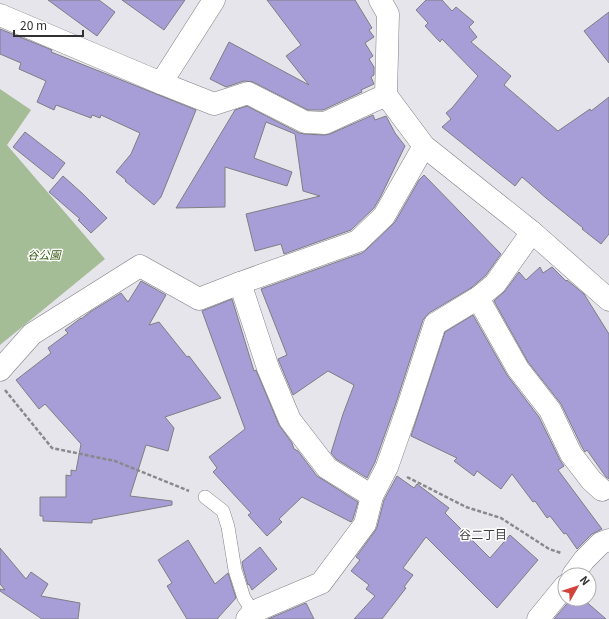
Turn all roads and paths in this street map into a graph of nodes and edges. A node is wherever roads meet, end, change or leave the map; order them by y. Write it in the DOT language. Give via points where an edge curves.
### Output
graph roads {
  1 [pos="380,0"];
  2 [pos="204,4"];
  3 [pos="0,15"];
  4 [pos="161,82"];
  5 [pos="386,95"];
  6 [pos="424,146"];
  7 [pos="532,232"];
  8 [pos="240,283"];
  9 [pos="478,298"];
  10 [pos="609,300"];
  11 [pos="2,380"];
  12 [pos="387,467"];
  13 [pos="607,492"];
  14 [pos="372,496"];
  15 [pos="205,497"];
  16 [pos="606,546"];
  17 [pos="576,567"];
  18 [pos="579,567"];
  19 [pos="557,596"];
  20 [pos="250,615"];
  21 [pos="538,619"];
  1 -- 5 [label="street" via="388,14"];
  2 -- 4 [label="street"];
  3 -- 4 [label="street"];
  4 -- 5 [label="street" via="214,104 248,92 305,122 325,123"];
  5 -- 6 [label="street"];
  6 -- 7 [label="street"];
  6 -- 8 [label="street" via="384,216 358,241"];
  7 -- 9 [label="street" via="495,284"];
  7 -- 10 [label="street"];
  8 -- 11 [label="street" via="199,299 140,266 32,334"];
  8 -- 14 [label="street" via="268,368 290,420 327,468"];
  9 -- 12 [label="street" via="435,324"];
  9 -- 13 [label="street" via="518,369 550,410 571,454 591,480"];
  11 -- 15 [label="path" via="52,448 115,461"];
  12 -- 14 [label="street"];
  12 -- 17 [label="path" via="466,507 501,518"];
  14 -- 20 [label="street" via="365,524 321,583"];
  15 -- 20 [label="lane" via="223,511 235,570"];
  16 -- 18 [label="street"];
  19 -- 21 [label="street"];
}
